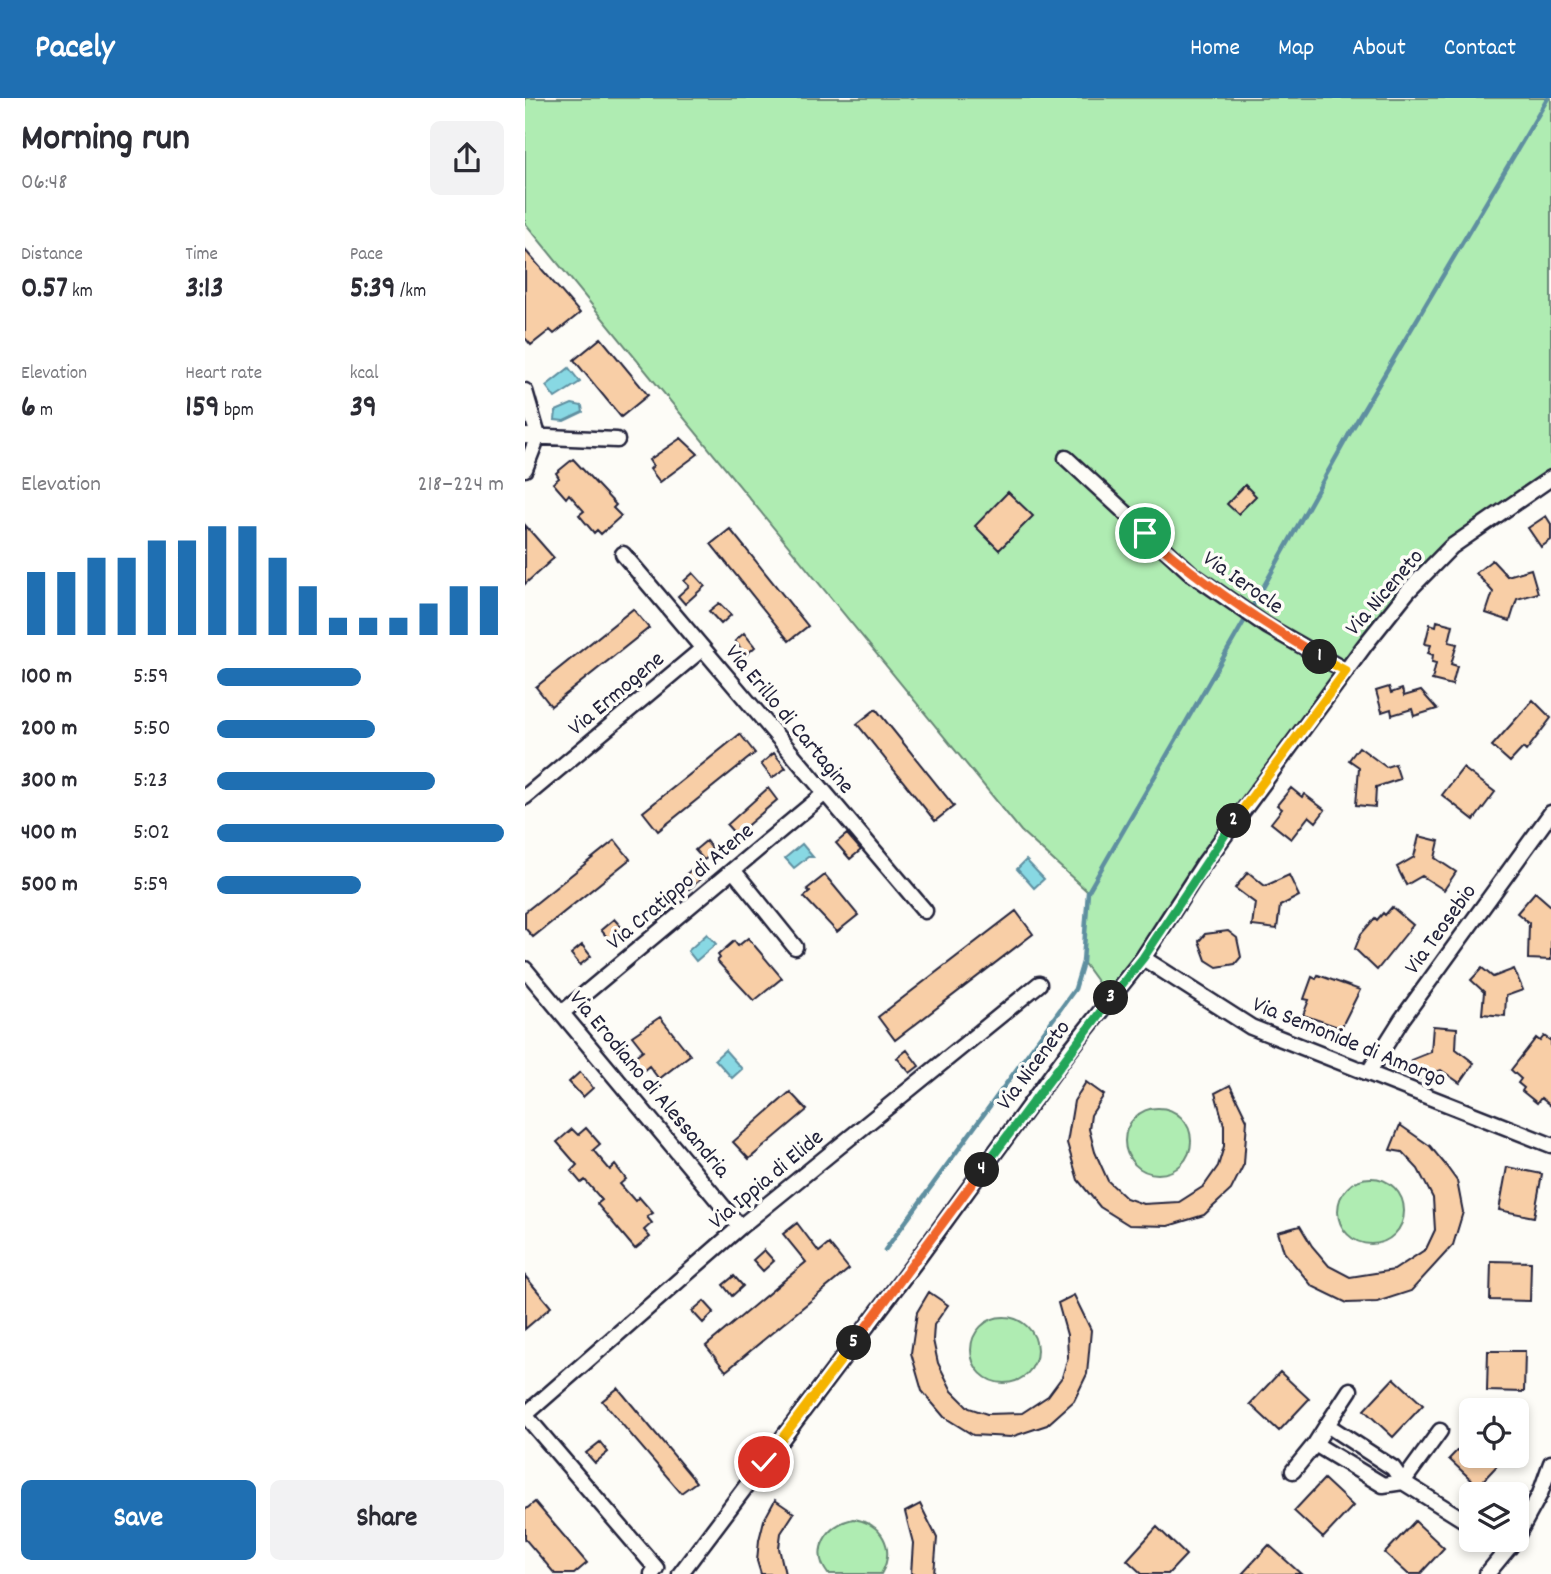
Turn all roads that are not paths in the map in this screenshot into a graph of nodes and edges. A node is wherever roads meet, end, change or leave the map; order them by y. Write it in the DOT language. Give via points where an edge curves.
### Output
graph roads {
  1 [pos="525,391"];
  2 [pos="532,436"];
  3 [pos="617,440"];
  4 [pos="1066,458"];
  5 [pos="525,469"];
  6 [pos="1551,478"];
  7 [pos="623,554"];
  8 [pos="702,649"];
  9 [pos="1346,671"];
  10 [pos="824,794"];
  11 [pos="525,797"];
  12 [pos="1551,813"];
  13 [pos="733,870"];
  14 [pos="925,911"];
  15 [pos="795,947"];
  16 [pos="1143,958"];
  17 [pos="525,969"];
  18 [pos="1039,984"];
  19 [pos="563,1012"];
  20 [pos="1368,1073"];
  21 [pos="1551,1145"];
  22 [pos="740,1227"];
  23 [pos="1350,1390"];
  24 [pos="525,1415"];
  25 [pos="1327,1425"];
  26 [pos="1440,1431"];
  27 [pos="1315,1444"];
  28 [pos="1551,1463"];
  29 [pos="1293,1471"];
  30 [pos="1403,1482"];
  31 [pos="1529,1514"];
  32 [pos="1459,1517"];
  33 [pos="1505,1552"];
  34 [pos="657,1572"];
  35 [pos="680,1574"];
  36 [pos="1487,1574"];
  1 -- 2 [label="street"];
  2 -- 3 [label="street"];
  2 -- 5 [label="street"];
  4 -- 9 [label="street, Via Ierocle" via="1192,574 1266,626"];
  6 -- 9 [label="street, Via Niceneto" via="1451,547 1409,591"];
  7 -- 8 [label="street, Via Erillo di Cartagine"];
  8 -- 10 [label="street, Via Erillo di Cartagine"];
  8 -- 11 [label="street, Via Ermogene"];
  9 -- 16 [label="street, Via Niceneto" via="1203,864"];
  10 -- 13 [label="street, Via Cratippo di Atene"];
  10 -- 14 [label="street, Via Erillo di Cartagine"];
  12 -- 20 [label="street, Via Teosebio"];
  13 -- 15 [label="street"];
  13 -- 19 [label="street, Via Cratippo di Atene"];
  16 -- 20 [label="street, Via Semonide di Amorgo" via="1251,1027"];
  16 -- 35 [label="street, Via Niceneto"];
  17 -- 19 [label="street, Via Erodiano di Alessandria"];
  18 -- 22 [label="street, Via Ippia di Elide"];
  19 -- 22 [label="street, Via Erodiano di Alessandria"];
  20 -- 21 [label="street, Via Semonide di Amorgo"];
  22 -- 24 [label="street, Via Ippia di Elide"];
  23 -- 25 [label="street"];
  24 -- 34 [label="street"];
  25 -- 27 [label="street"];
  25 -- 30 [label="street" via="1393,1468"];
  26 -- 30 [label="street"];
  27 -- 29 [label="street"];
  27 -- 30 [label="street" via="1384,1485"];
  28 -- 31 [label="street"];
  30 -- 32 [label="street"];
  33 -- 36 [label="street"];
}
